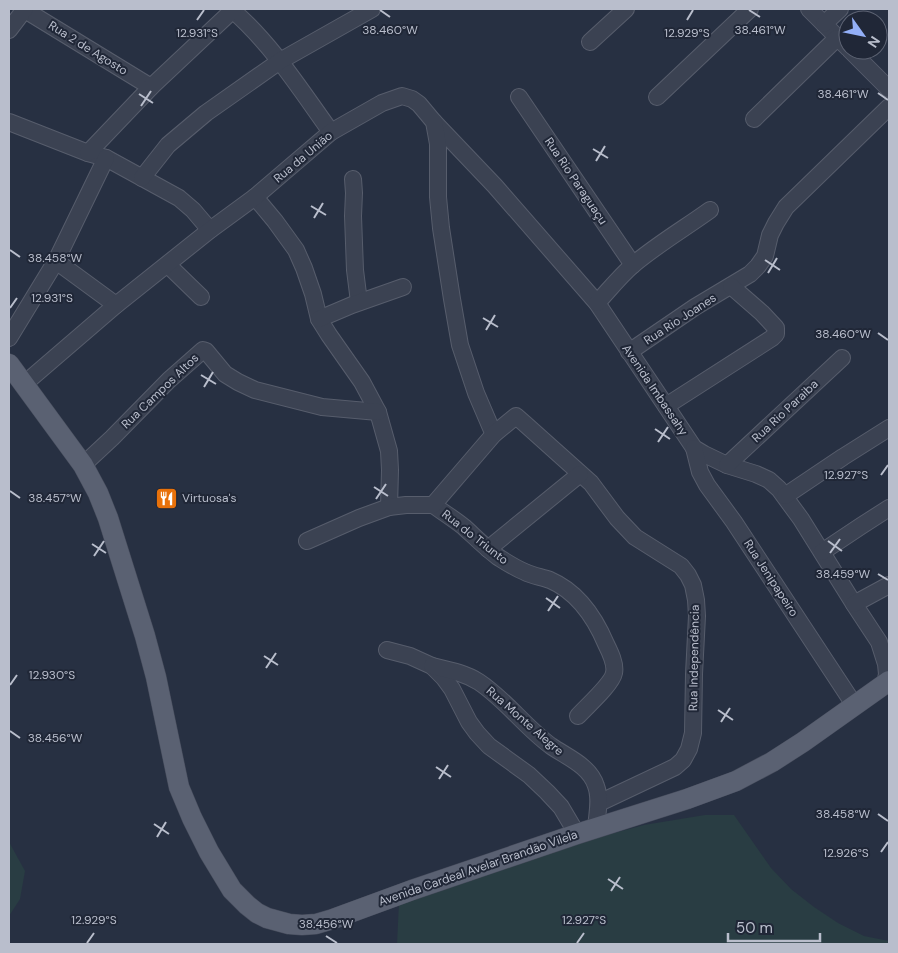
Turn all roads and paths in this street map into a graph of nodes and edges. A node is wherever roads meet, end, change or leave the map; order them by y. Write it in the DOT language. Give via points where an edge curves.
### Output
graph roads {
  1 [pos="25,9"];
  2 [pos="372,9"];
  3 [pos="626,9"];
  4 [pos="750,9"];
  5 [pos="809,9"];
  6 [pos="840,9"];
  7 [pos="232,10"];
  8 [pos="824,24"];
  9 [pos="9,30"];
  10 [pos="838,38"];
  11 [pos="590,42"];
  12 [pos="838,51"];
  13 [pos="860,60"];
  14 [pos="280,62"];
  15 [pos="151,87"];
  16 [pos="889,89"];
  17 [pos="519,97"];
  18 [pos="657,97"];
  19 [pos="889,107"];
  20 [pos="754,119"];
  21 [pos="9,122"];
  22 [pos="434,122"];
  23 [pos="331,132"];
  24 [pos="88,153"];
  25 [pos="106,158"];
  26 [pos="142,178"];
  27 [pos="353,179"];
  28 [pos="255,197"];
  29 [pos="710,210"];
  30 [pos="210,230"];
  31 [pos="56,261"];
  32 [pos="168,265"];
  33 [pos="633,265"];
  34 [pos="730,286"];
  35 [pos="403,287"];
  36 [pos="201,297"];
  37 [pos="359,302"];
  38 [pos="597,304"];
  39 [pos="116,305"];
  40 [pos="319,319"];
  41 [pos="9,338"];
  42 [pos="629,352"];
  43 [pos="842,358"];
  44 [pos="9,364"];
  45 [pos="23,385"];
  46 [pos="666,406"];
  47 [pos="378,412"];
  48 [pos="889,428"];
  49 [pos="494,434"];
  50 [pos="694,448"];
  51 [pos="83,465"];
  52 [pos="727,465"];
  53 [pos="580,474"];
  54 [pos="785,496"];
  55 [pos="433,505"];
  56 [pos="388,507"];
  57 [pos="889,508"];
  58 [pos="307,541"];
  59 [pos="488,549"];
  60 [pos="822,552"];
  61 [pos="889,585"];
  62 [pos="854,604"];
  63 [pos="884,645"];
  64 [pos="387,650"];
  65 [pos="432,666"];
  66 [pos="887,682"];
  67 [pos="855,706"];
  68 [pos="578,716"];
  69 [pos="599,803"];
  70 [pos="586,831"];
  1 -- 9 [label="street"];
  1 -- 15 [label="street, Rua 2 de Agosto"];
  2 -- 14 [label="street"];
  3 -- 11 [label="street"];
  4 -- 18 [label="street"];
  5 -- 8 [label="street"];
  6 -- 8 [label="street"];
  7 -- 14 [label="street" via="266,43"];
  7 -- 15 [label="street"];
  8 -- 10 [label="street"];
  12 -- 20 [label="street"];
  13 -- 16 [label="street"];
  14 -- 23 [label="street"];
  14 -- 26 [label="street" via="206,113 168,146"];
  15 -- 24 [label="street"];
  17 -- 33 [label="street, Rua Rio Paraguaçu"];
  19 -- 34 [label="street, Rua Rio Joanes" via="786,208 770,235 765,256 758,266"];
  21 -- 24 [label="street"];
  22 -- 23 [label="street, Rua da União" via="419,104 402,96 382,103"];
  22 -- 38 [label="street, Avenida Imbassahy" via="495,186"];
  22 -- 49 [label="street" via="438,144 441,228 460,345"];
  23 -- 28 [label="street, Rua da União"];
  24 -- 25 [label="street"];
  25 -- 26 [label="street"];
  25 -- 31 [label="street"];
  26 -- 30 [label="street" via="179,198"];
  27 -- 37 [label="street"];
  28 -- 30 [label="street, Rua da União"];
  28 -- 40 [label="street" via="296,250"];
  29 -- 33 [label="street"];
  30 -- 32 [label="street, Rua da União"];
  31 -- 39 [label="street"];
  31 -- 41 [label="street"];
  32 -- 36 [label="street"];
  32 -- 39 [label="street, Rua da União"];
  33 -- 38 [label="street"];
  34 -- 42 [label="street, Rua Rio Joanes"];
  34 -- 46 [label="street, Rua Rio Joanes" via="762,313 776,328 776,334"];
  35 -- 37 [label="street"];
  37 -- 40 [label="street"];
  38 -- 42 [label="street, Avenida Imbassahy"];
  39 -- 45 [label="street, Rua da União"];
  40 -- 47 [label="street" via="362,382"];
  42 -- 46 [label="street, Avenida Imbassahy"];
  43 -- 52 [label="street, Rua Rio Paraiba"];
  44 -- 45 [label="main road, Avenida Cardeal Avelar Brandão Vilela"];
  45 -- 51 [label="main road, Avenida Cardeal Avelar Brandão Vilela"];
  46 -- 50 [label="street, Avenida Imbassahy"];
  47 -- 51 [label="street, Rua Campos Altos" via="322,406 255,390 225,374 202,350"];
  47 -- 56 [label="street" via="389,451"];
  48 -- 54 [label="street"];
  49 -- 53 [label="street, Rua Independência" via="516,416"];
  49 -- 55 [label="street"];
  50 -- 52 [label="street, Avenida Imbassahy"];
  50 -- 67 [label="street, Rua Jenipapeiro" via="707,485"];
  51 -- 70 [label="main road, Avenida Cardeal Avelar Brandão Vilela" via="108,518 143,630 180,787 192,818 222,874 238,898 252,909 279,922 316,924"];
  52 -- 54 [label="street, Avenida Imbassahy" via="769,480"];
  53 -- 59 [label="street"];
  53 -- 69 [label="street, Rua Independência" via="635,536 685,570 693,585 697,616 690,749 675,767"];
  54 -- 60 [label="street, Avenida Imbassahy"];
  55 -- 56 [label="street"];
  55 -- 59 [label="street, Rua do Triunto"];
  56 -- 58 [label="street"];
  57 -- 60 [label="street"];
  59 -- 68 [label="street, Rua do Triunto" via="513,566 566,588 596,625 611,656 614,674"];
  60 -- 62 [label="street, Avenida Imbassahy"];
  61 -- 62 [label="street"];
  62 -- 63 [label="street, Avenida Imbassahy"];
  63 -- 66 [label="street, Avenida Imbassahy"];
  64 -- 65 [label="street"];
  65 -- 69 [label="street, Rua Monte Alegre" via="467,674 499,697 551,746 583,767 596,785"];
  65 -- 70 [label="street" via="452,689 477,733 529,775"];
  66 -- 67 [label="main road, Avenida Cardeal Avelar Brandão Vilela"];
  67 -- 70 [label="main road, Avenida Cardeal Avelar Brandão Vilela" via="772,762 736,781 687,800"];
  69 -- 70 [label="street, Rua Monte Alegre"];
}
